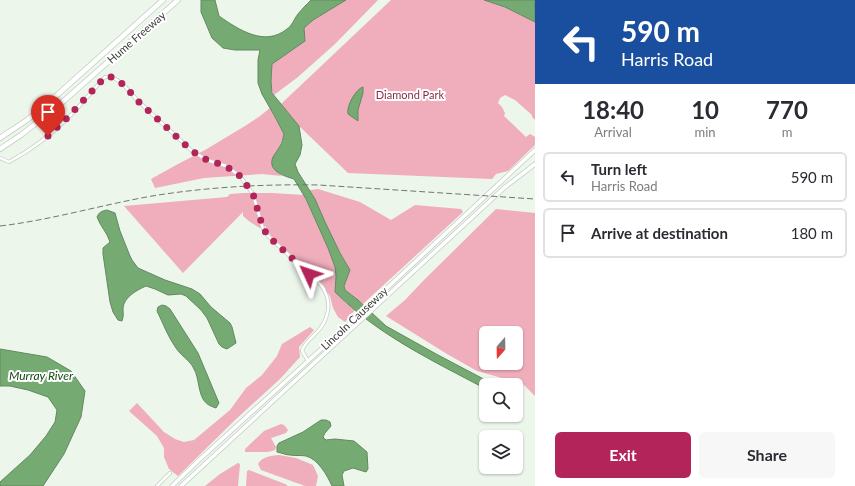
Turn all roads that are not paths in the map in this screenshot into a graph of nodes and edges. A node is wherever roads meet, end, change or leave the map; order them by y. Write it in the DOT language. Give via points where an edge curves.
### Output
graph roads {
  1 [pos="163,0"];
  2 [pos="178,0"];
  3 [pos="0,138"];
  4 [pos="0,148"];
  5 [pos="535,150"];
  6 [pos="0,158"];
  7 [pos="535,164"];
  8 [pos="308,361"];
  9 [pos="312,365"];
  10 [pos="170,473"];
  11 [pos="182,485"];
  12 [pos="157,486"];
  13 [pos="172,486"];
  1 -- 3 [label="highway, Hume Freeway" via="46,105"];
  2 -- 4 [label="highway, Hume Freeway" via="40,121"];
  5 -- 8 [label="main road, Lincoln Causeway"];
  6 -- 8 [label="street" via="9,162 48,136 105,77 119,81 192,151 207,160 226,166 240,176 253,194 263,228 268,236 325,291 328,306 325,323 302,351"];
  7 -- 9 [label="main road, Lincoln Causeway" via="504,188"];
  8 -- 9 [label="main road"];
  8 -- 13 [label="main road, Lincoln Causeway"];
  9 -- 11 [label="main road, Lincoln Causeway"];
  10 -- 12 [label="street"];
}
